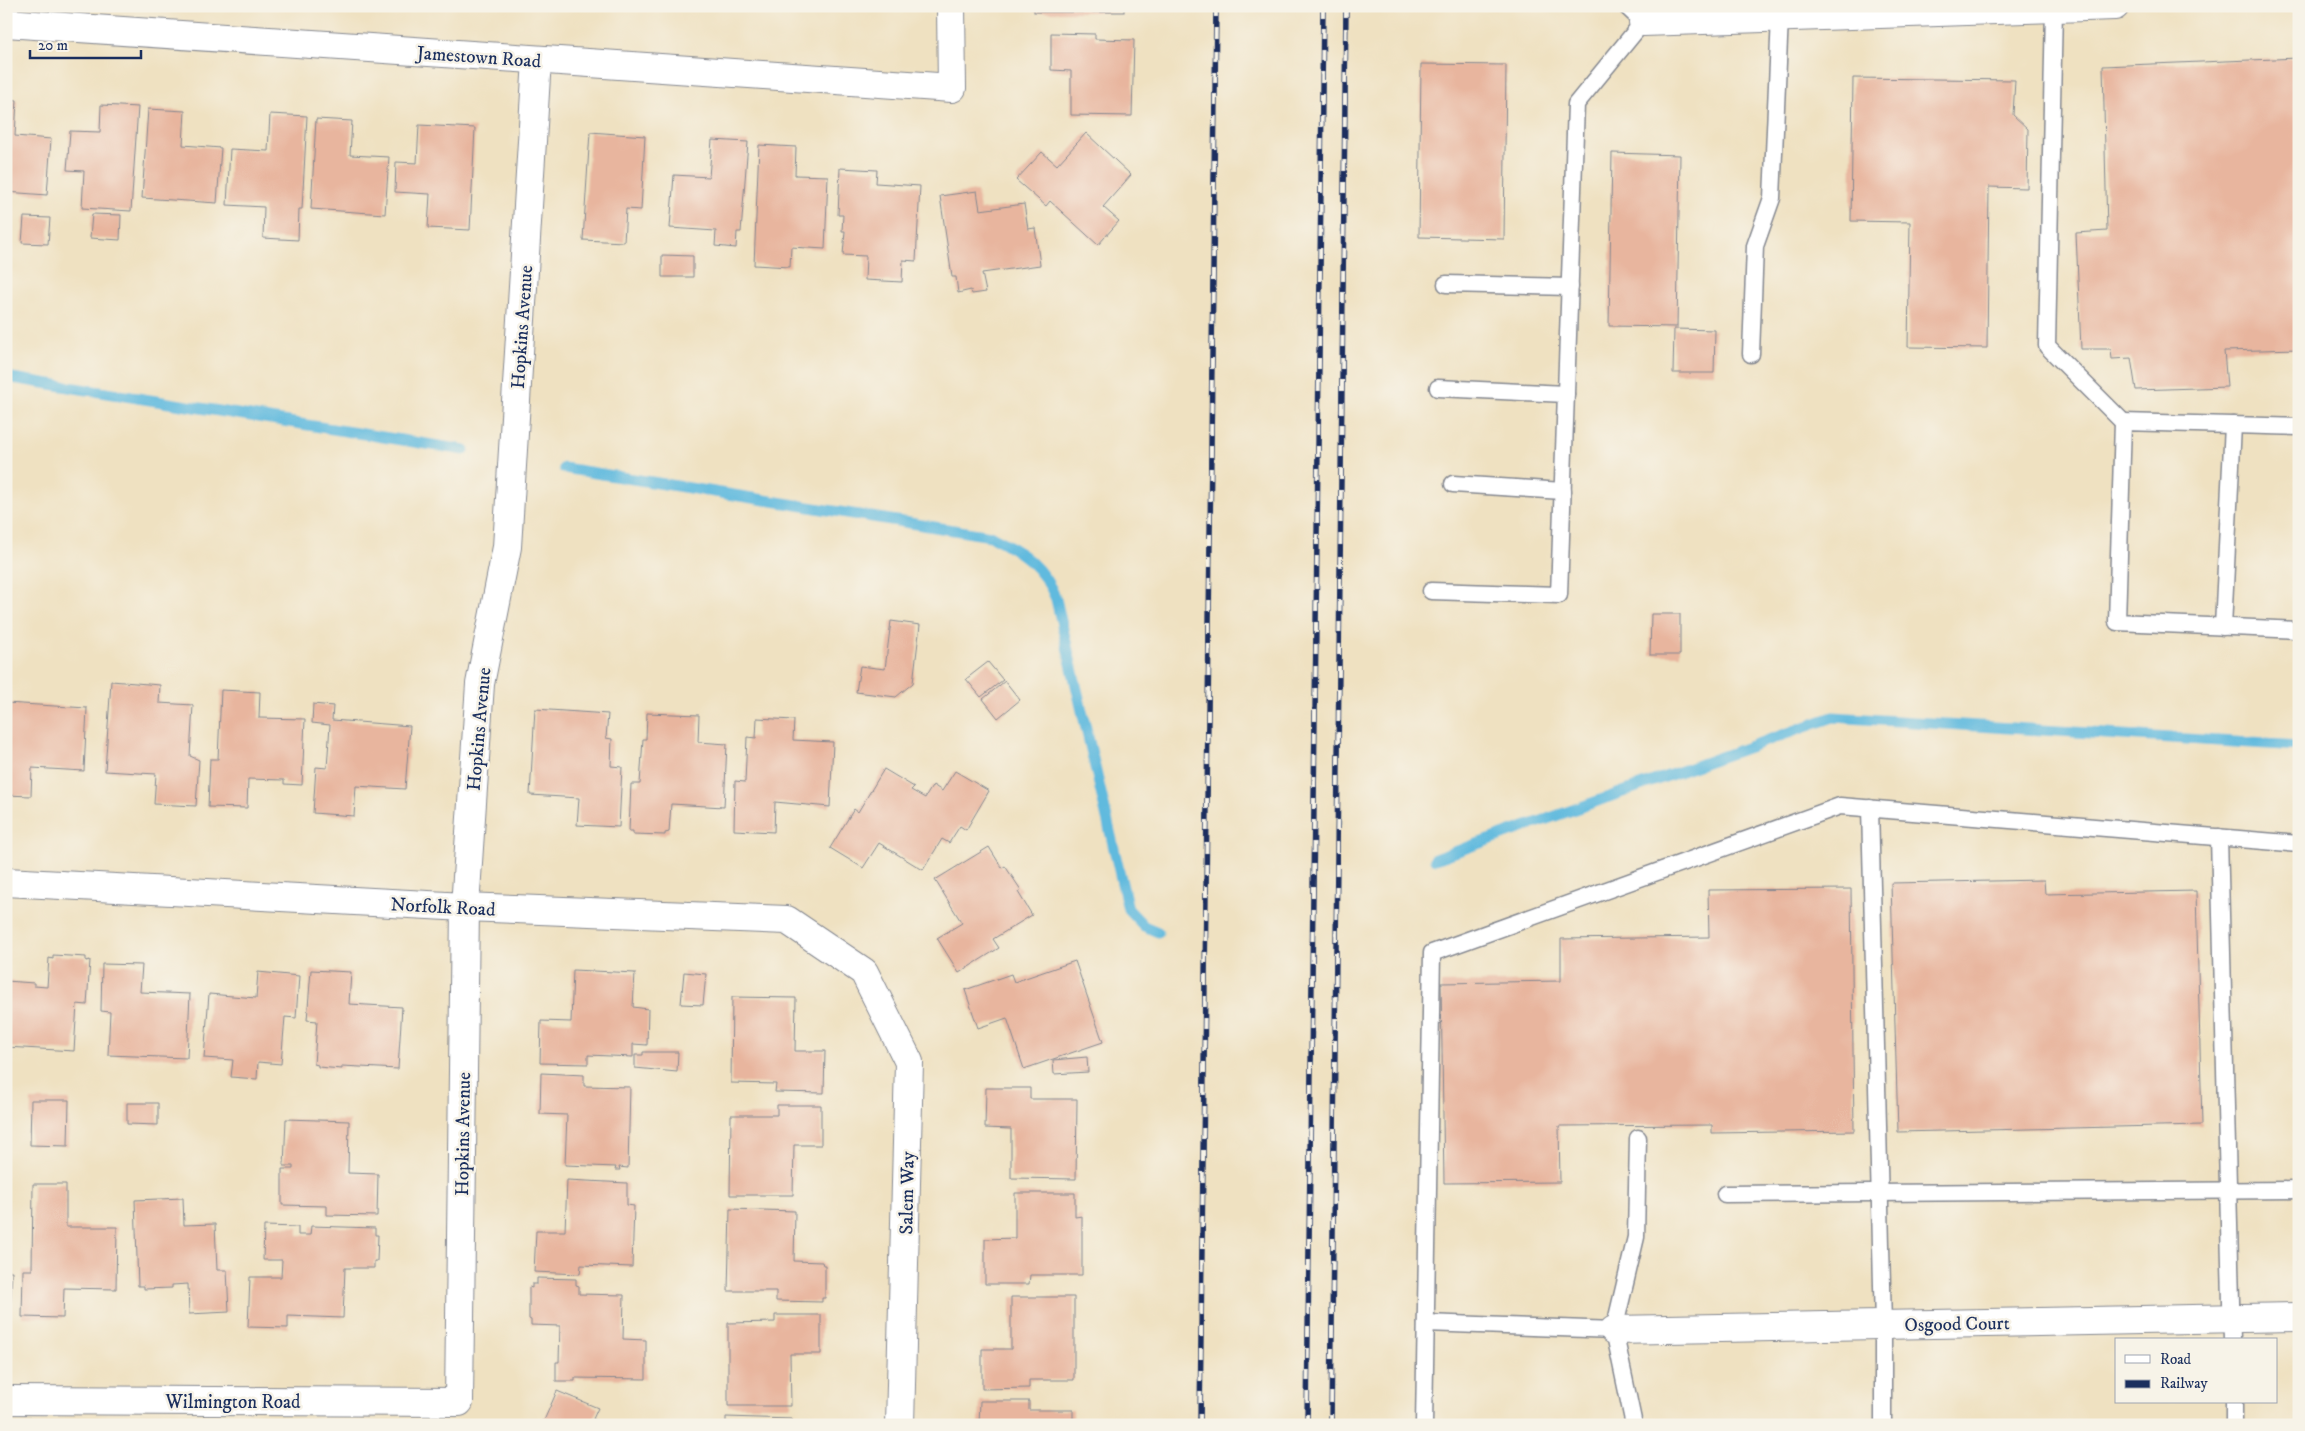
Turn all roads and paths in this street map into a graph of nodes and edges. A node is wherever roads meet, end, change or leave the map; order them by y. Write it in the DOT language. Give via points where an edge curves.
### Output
graph roads {
  1 [pos="951,6"];
  2 [pos="2115,6"];
  3 [pos="2054,8"];
  4 [pos="1640,11"];
  5 [pos="1780,17"];
  6 [pos="6,23"];
  7 [pos="538,60"];
  8 [pos="1446,284"];
  9 [pos="1570,287"];
  10 [pos="1751,354"];
  11 [pos="1438,388"];
  12 [pos="1566,394"];
  13 [pos="2123,422"];
  14 [pos="2234,425"];
  15 [pos="2299,427"];
  16 [pos="1453,484"];
  17 [pos="1563,491"];
  18 [pos="1431,591"];
  19 [pos="2223,627"];
  20 [pos="2299,630"];
  21 [pos="1870,808"];
  22 [pos="2218,837"];
  23 [pos="2299,844"];
  24 [pos="6,882"];
  25 [pos="465,907"];
  26 [pos="864,972"];
  27 [pos="1638,1138"];
  28 [pos="2228,1190"];
  29 [pos="2299,1190"];
  30 [pos="1878,1193"];
  31 [pos="1725,1194"];
  32 [pos="2299,1317"];
  33 [pos="1426,1323"];
  34 [pos="1883,1325"];
  35 [pos="2232,1329"];
  36 [pos="1614,1330"];
  37 [pos="6,1400"];
  38 [pos="459,1402"];
  39 [pos="2234,1404"];
  40 [pos="900,1425"];
  41 [pos="1424,1425"];
  42 [pos="1634,1425"];
  43 [pos="1883,1425"];
  44 [pos="2234,1425"];
  1 -- 7 [label="street, Jamestown Road" via="952,88"];
  2 -- 3 [label="street"];
  3 -- 5 [label="street"];
  3 -- 13 [label="lane" via="2047,346"];
  4 -- 5 [label="street"];
  4 -- 9 [label="lane" via="1576,104"];
  5 -- 10 [label="lane" via="1772,198 1755,246"];
  6 -- 7 [label="street, Jamestown Road"];
  7 -- 25 [label="street, Hopkins Avenue" via="507,547 480,684"];
  8 -- 9 [label="lane"];
  9 -- 12 [label="lane"];
  11 -- 12 [label="lane"];
  12 -- 17 [label="lane"];
  13 -- 14 [label="lane"];
  13 -- 19 [label="lane" via="2117,622"];
  14 -- 15 [label="lane"];
  14 -- 19 [label="lane"];
  16 -- 17 [label="lane"];
  17 -- 18 [label="lane" via="1559,595"];
  19 -- 20 [label="lane"];
  21 -- 22 [label="lane"];
  21 -- 30 [label="lane"];
  21 -- 33 [label="lane" via="1840,806 1432,953"];
  22 -- 23 [label="lane"];
  22 -- 28 [label="lane"];
  24 -- 25 [label="street, Norfolk Road"];
  25 -- 26 [label="street, Norfolk Road" via="788,920"];
  25 -- 38 [label="street, Hopkins Avenue"];
  26 -- 40 [label="street, Salem Way" via="909,1062"];
  27 -- 36 [label="lane" via="1636,1237"];
  28 -- 29 [label="lane"];
  28 -- 30 [label="lane"];
  28 -- 35 [label="lane"];
  30 -- 31 [label="lane"];
  30 -- 34 [label="lane"];
  32 -- 35 [label="street, Osgood Court"];
  33 -- 36 [label="lane"];
  33 -- 41 [label="lane"];
  34 -- 35 [label="street, Osgood Court"];
  34 -- 36 [label="street, Osgood Court"];
  34 -- 43 [label="lane"];
  36 -- 42 [label="lane"];
  37 -- 38 [label="street, Wilmington Road"];
  39 -- 44 [label="lane"];
}
